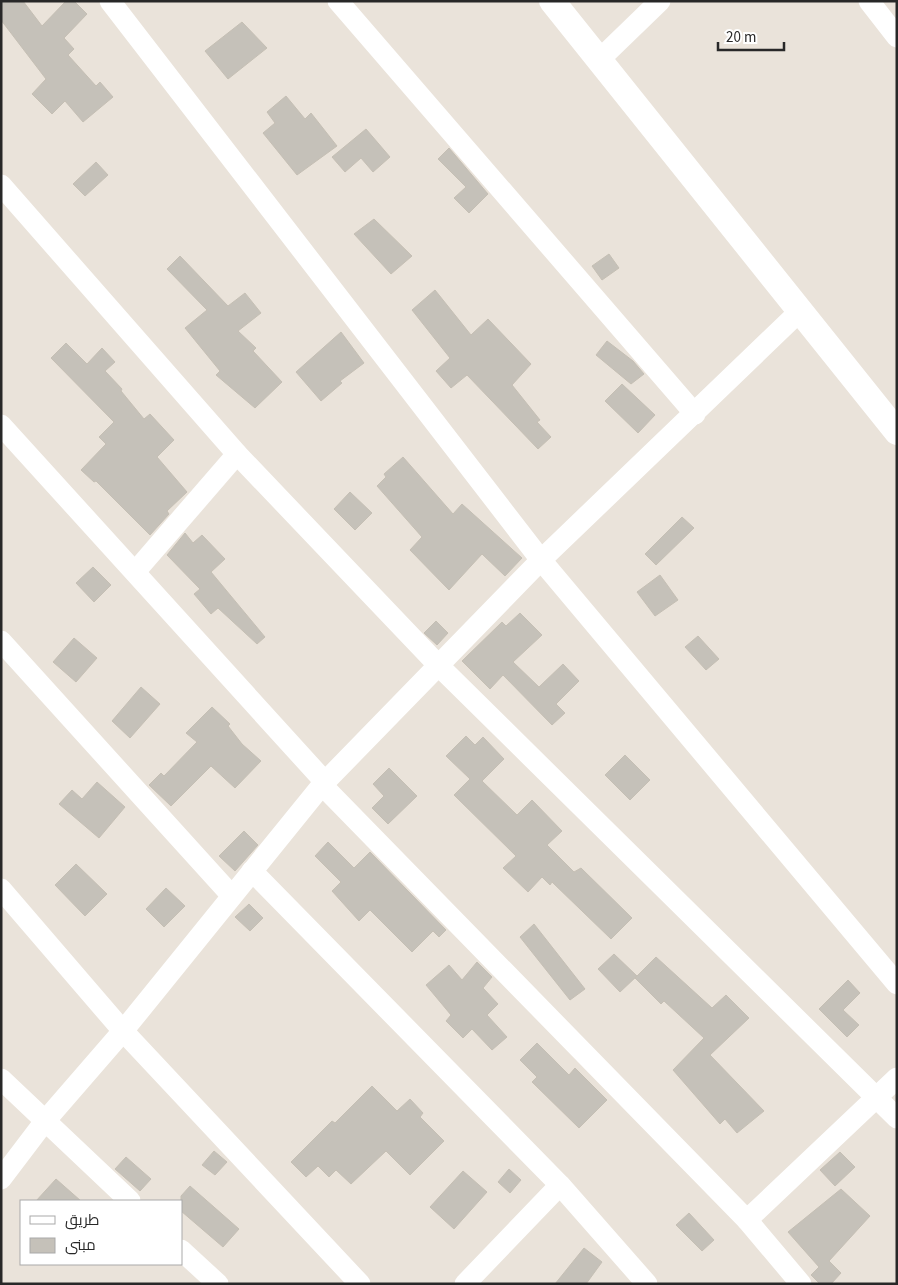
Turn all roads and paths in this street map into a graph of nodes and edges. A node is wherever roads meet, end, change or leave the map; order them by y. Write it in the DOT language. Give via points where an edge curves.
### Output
graph roads {
  1 [pos="110,1"];
  2 [pos="338,1"];
  3 [pos="552,1"];
  4 [pos="660,1"];
  5 [pos="869,1"];
  6 [pos="897,37"];
  7 [pos="599,60"];
  8 [pos="1,185"];
  9 [pos="800,311"];
  10 [pos="694,414"];
  11 [pos="1,425"];
  12 [pos="897,432"];
  13 [pos="237,454"];
  14 [pos="541,560"];
  15 [pos="135,572"];
  16 [pos="1,641"];
  17 [pos="440,666"];
  18 [pos="323,784"];
  19 [pos="252,871"];
  20 [pos="1,889"];
  21 [pos="232,896"];
  22 [pos="897,984"];
  23 [pos="123,1031"];
  24 [pos="897,1078"];
  25 [pos="1,1079"];
  26 [pos="876,1098"];
  27 [pos="897,1118"];
  28 [pos="45,1122"];
  29 [pos="1,1179"];
  30 [pos="560,1185"];
  31 [pos="129,1200"];
  32 [pos="747,1220"];
  33 [pos="182,1251"];
  34 [pos="218,1284"];
  35 [pos="360,1284"];
  36 [pos="465,1284"];
  37 [pos="647,1284"];
  38 [pos="801,1284"];
  1 -- 14 [label="street"];
  2 -- 10 [label="street"];
  3 -- 7 [label="street"];
  4 -- 7 [label="street"];
  5 -- 6 [label="street"];
  7 -- 9 [label="street"];
  8 -- 13 [label="street"];
  9 -- 10 [label="street"];
  9 -- 12 [label="street"];
  10 -- 14 [label="street"];
  11 -- 15 [label="street"];
  13 -- 15 [label="street"];
  13 -- 17 [label="street"];
  14 -- 17 [label="street"];
  14 -- 22 [label="street"];
  15 -- 18 [label="street"];
  16 -- 21 [label="street"];
  17 -- 18 [label="street"];
  17 -- 26 [label="street"];
  18 -- 19 [label="street"];
  18 -- 32 [label="street"];
  19 -- 21 [label="street"];
  19 -- 30 [label="street"];
  20 -- 23 [label="street"];
  21 -- 23 [label="street"];
  23 -- 28 [label="street"];
  23 -- 35 [label="street"];
  24 -- 26 [label="street"];
  25 -- 28 [label="street"];
  26 -- 27 [label="street"];
  26 -- 32 [label="street"];
  28 -- 29 [label="street"];
  28 -- 31 [label="street"];
  30 -- 36 [label="street"];
  30 -- 37 [label="street"];
  32 -- 38 [label="street"];
  33 -- 34 [label="street"];
}
